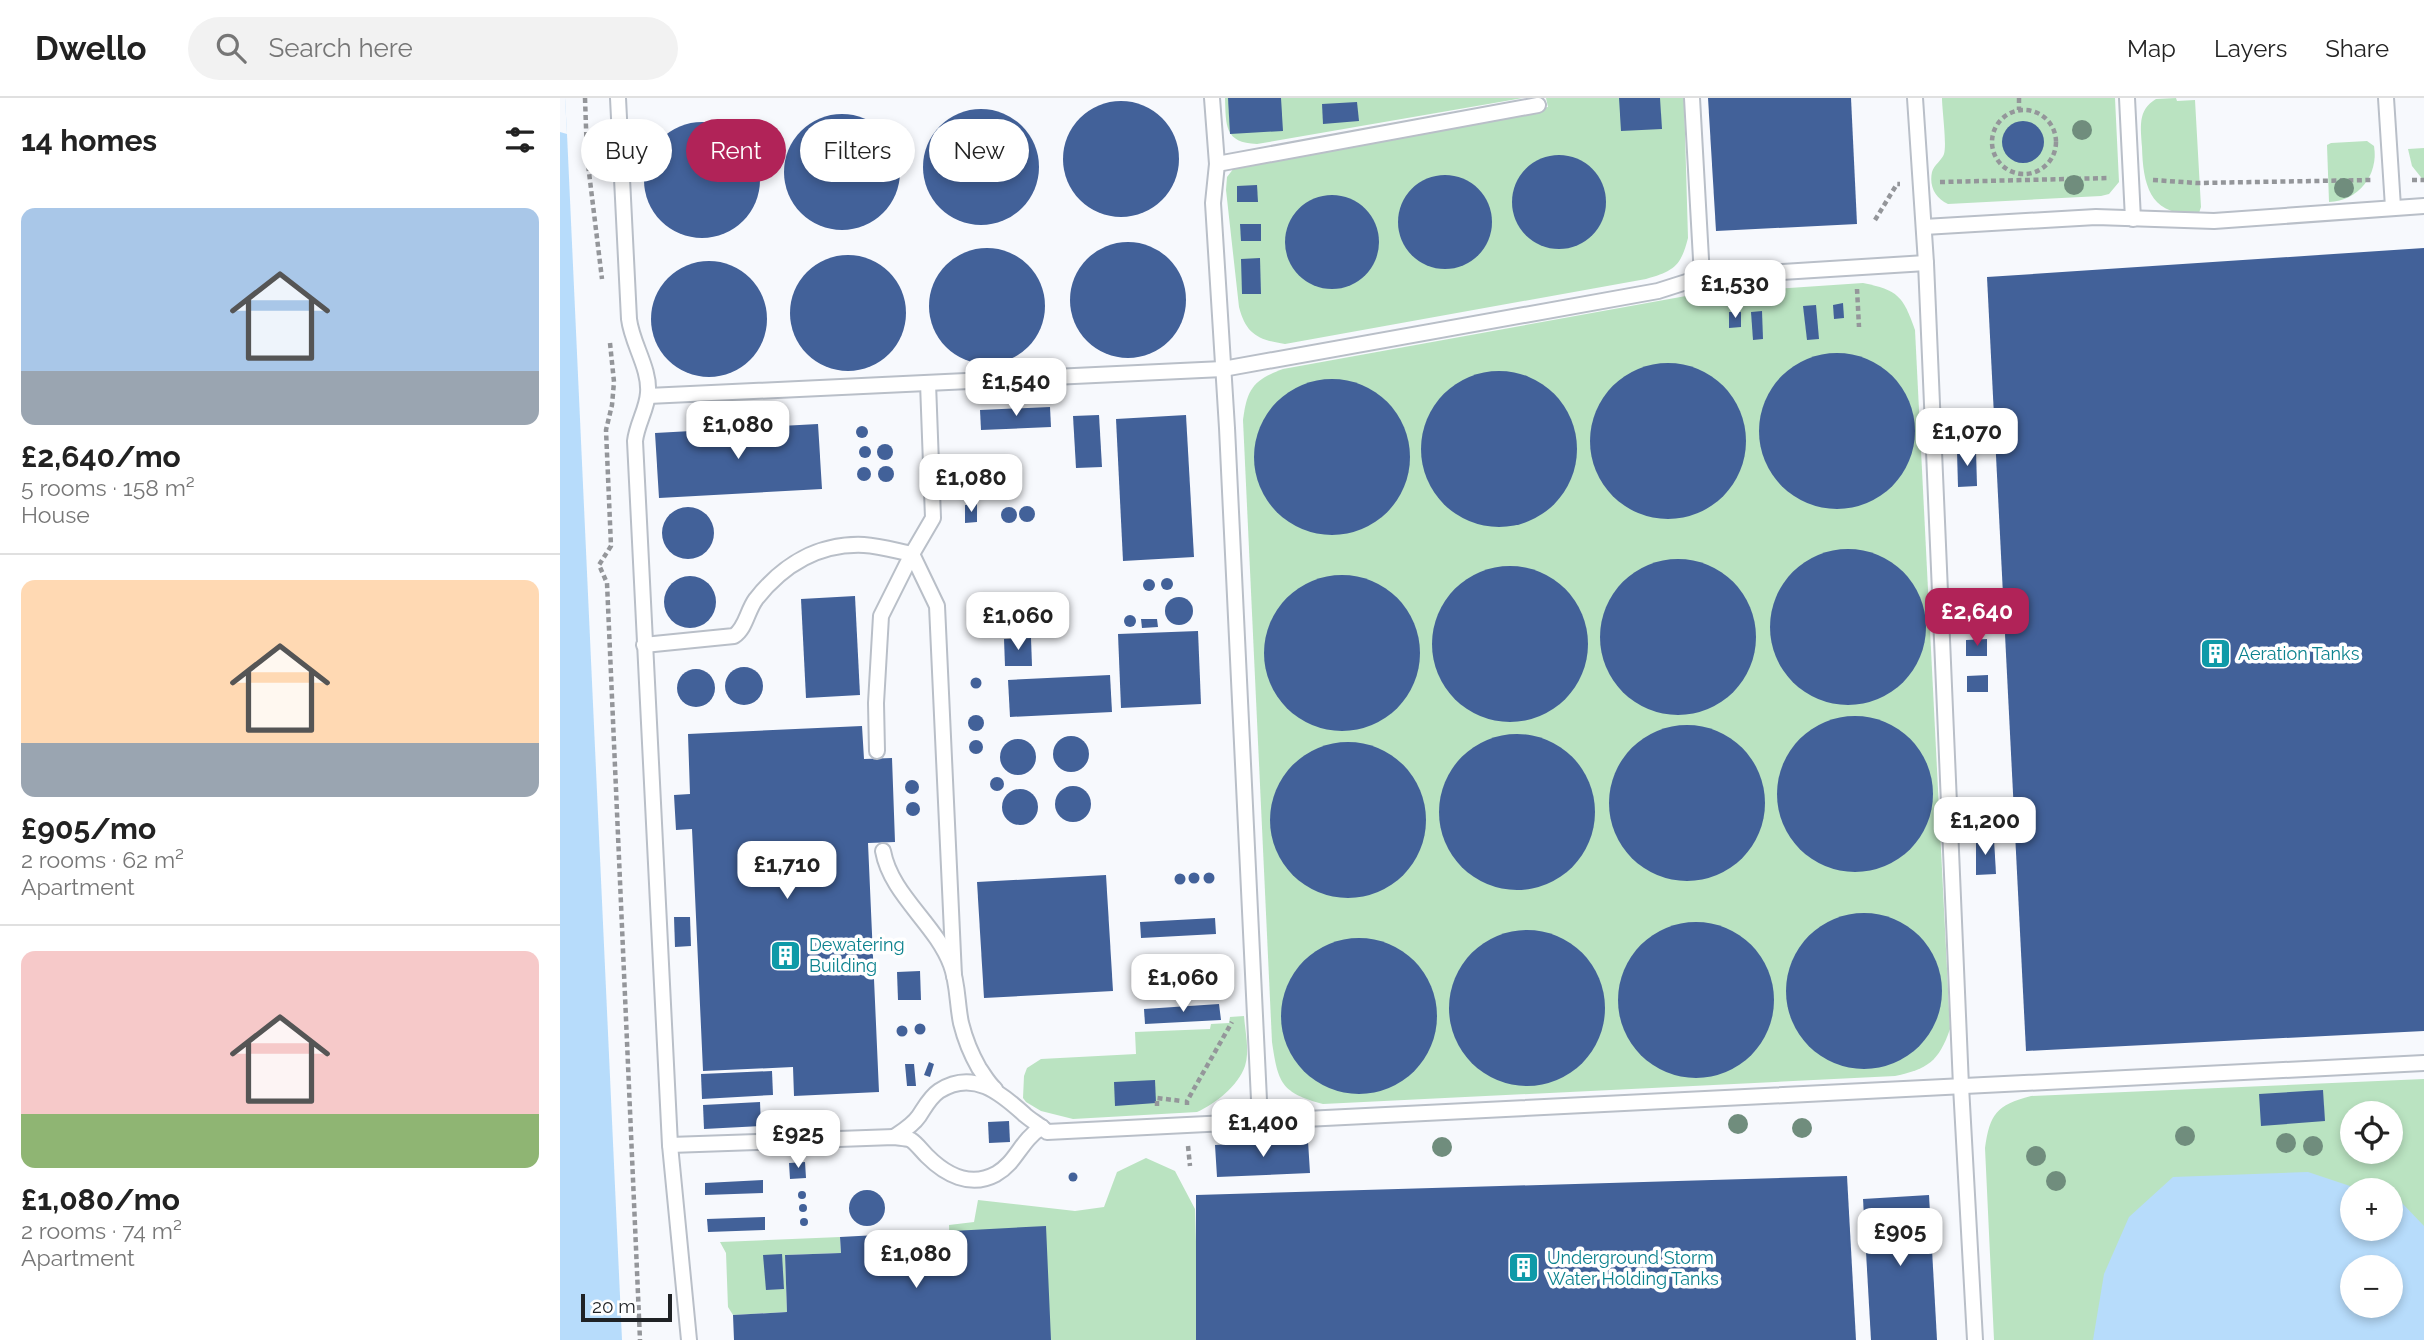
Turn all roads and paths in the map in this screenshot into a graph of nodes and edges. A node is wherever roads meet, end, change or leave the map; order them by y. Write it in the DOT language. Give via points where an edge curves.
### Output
graph roads {
  1 [pos="585,98"];
  2 [pos="618,98"];
  3 [pos="1212,98"];
  4 [pos="1692,98"];
  5 [pos="1915,98"];
  6 [pos="2019,98"];
  7 [pos="2127,98"];
  8 [pos="2386,98"];
  9 [pos="1538,106"];
  10 [pos="2019,110"];
  11 [pos="1217,164"];
  12 [pos="2131,179"];
  13 [pos="2392,180"];
  14 [pos="2424,180"];
  15 [pos="1921,183"];
  16 [pos="2424,206"];
  17 [pos="2393,207"];
  18 [pos="2133,219"];
  19 [pos="1875,220"];
  20 [pos="1924,227"];
  21 [pos="1926,263"];
  22 [pos="1702,277"];
  23 [pos="602,280"];
  24 [pos="1857,288"];
  25 [pos="1858,327"];
  26 [pos="608,331"];
  27 [pos="1223,369"];
  28 [pos="928,383"];
  29 [pos="648,396"];
  30 [pos="912,554"];
  31 [pos="645,645"];
  32 [pos="877,751"];
  33 [pos="883,850"];
  34 [pos="954,976"];
  35 [pos="1232,1022"];
  36 [pos="2424,1063"];
  37 [pos="1961,1086"];
  38 [pos="1003,1095"];
  39 [pos="1260,1121"];
  40 [pos="1187,1125"];
  41 [pos="1042,1127"];
  42 [pos="894,1137"];
  43 [pos="670,1145"];
  44 [pos="1190,1166"];
  45 [pos="640,1340"];
  46 [pos="689,1340"];
  47 [pos="1975,1340"];
  1 -- 23 [label="path"];
  2 -- 29 [label="lane" via="629,319"];
  3 -- 11 [label="lane"];
  4 -- 22 [label="lane"];
  5 -- 15 [label="lane"];
  6 -- 10 [label="path"];
  7 -- 12 [label="lane"];
  8 -- 13 [label="lane"];
  9 -- 11 [label="lane"];
  10 -- 10 [label="path" via="2042,115 2056,142 2055,152 2043,168 2024,174 2005,168 1991,142 1997,123"];
  11 -- 27 [label="lane" via="1213,203"];
  12 -- 13 [label="path" via="2197,183"];
  12 -- 15 [label="path"];
  12 -- 18 [label="lane"];
  13 -- 14 [label="path"];
  13 -- 17 [label="lane"];
  15 -- 19 [label="path" via="1897,184"];
  15 -- 20 [label="lane"];
  16 -- 17 [label="lane"];
  17 -- 18 [label="lane" via="2214,221"];
  18 -- 20 [label="lane"];
  20 -- 21 [label="lane"];
  21 -- 22 [label="lane"];
  21 -- 37 [label="lane"];
  22 -- 27 [label="lane" via="1658,291"];
  24 -- 25 [label="path"];
  26 -- 45 [label="path" via="614,382 606,430 611,546 599,565 607,583"];
  27 -- 28 [label="lane"];
  27 -- 39 [label="lane"];
  28 -- 29 [label="lane"];
  28 -- 30 [label="lane" via="933,518"];
  29 -- 31 [label="lane" via="635,441"];
  30 -- 31 [label="lane" via="864,545 823,550 780,572 752,604 734,636"];
  30 -- 32 [label="lane" via="881,616"];
  30 -- 34 [label="lane" via="937,606"];
  31 -- 43 [label="lane"];
  33 -- 34 [label="lane" via="891,872 937,938"];
  34 -- 38 [label="lane" via="968,1046 991,1086"];
  35 -- 40 [label="path" via="1186,1101"];
  36 -- 37 [label="lane"];
  37 -- 39 [label="lane"];
  37 -- 47 [label="lane"];
  38 -- 41 [label="lane"];
  38 -- 42 [label="lane" via="971,1082 954,1084 938,1092 918,1118"];
  39 -- 40 [label="lane"];
  40 -- 41 [label="lane" via="1047,1132"];
  40 -- 44 [label="path"];
  41 -- 42 [label="lane" via="1029,1135 1009,1165 978,1179 945,1172 910,1140"];
  42 -- 43 [label="lane"];
  43 -- 46 [label="lane"];
}
